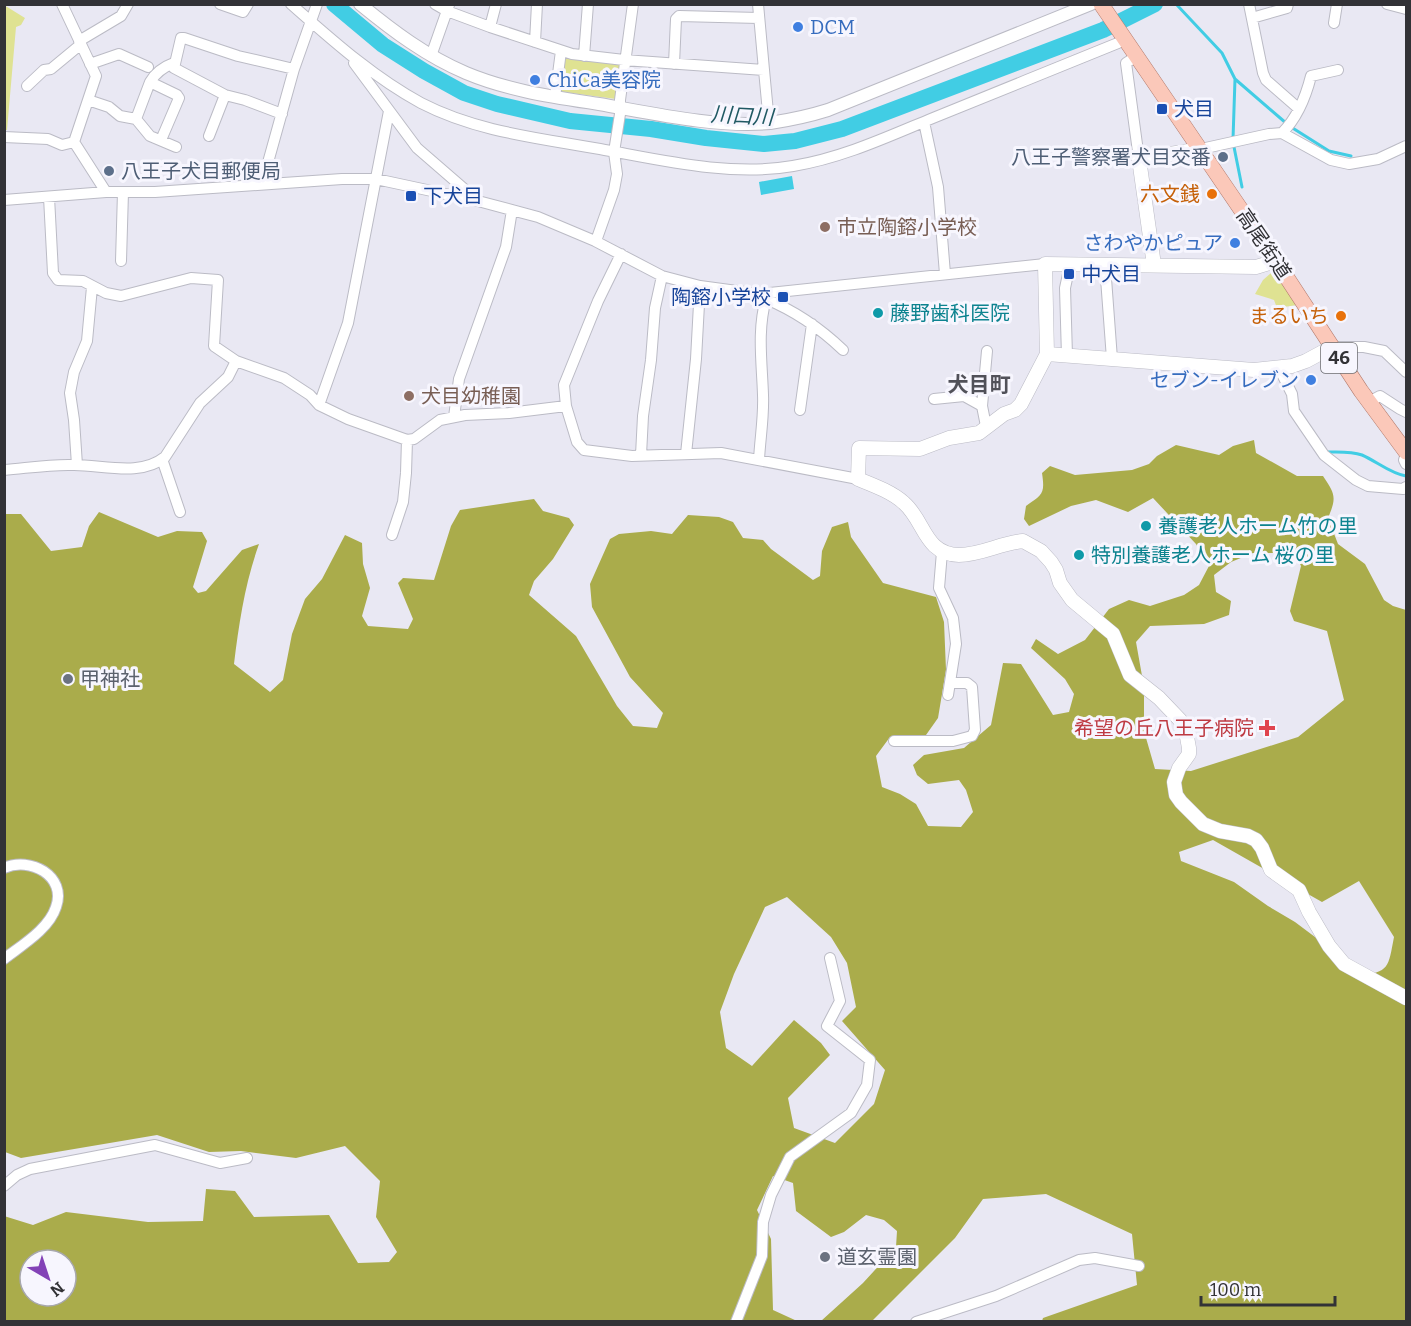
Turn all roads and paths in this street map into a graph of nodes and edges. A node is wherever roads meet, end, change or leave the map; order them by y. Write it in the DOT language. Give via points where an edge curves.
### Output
graph roads {
  1 [pos="62,4"];
  2 [pos="128,4"];
  3 [pos="220,4"];
  4 [pos="248,4"];
  5 [pos="291,4"];
  6 [pos="317,4"];
  7 [pos="360,4"];
  8 [pos="435,4"];
  9 [pos="496,4"];
  10 [pos="537,4"];
  11 [pos="588,4"];
  12 [pos="633,4"];
  13 [pos="758,4"];
  14 [pos="1249,4"];
  15 [pos="1288,4"];
  16 [pos="1336,4"];
  17 [pos="1387,4"];
  18 [pos="1099,6"];
  19 [pos="448,8"];
  20 [pos="1407,9"];
  21 [pos="759,18"];
  22 [pos="1252,18"];
  23 [pos="312,20"];
  24 [pos="1334,23"];
  25 [pos="490,27"];
  26 [pos="1120,39"];
  27 [pos="535,42"];
  28 [pos="80,43"];
  29 [pos="561,51"];
  30 [pos="347,53"];
  31 [pos="431,56"];
  32 [pos="584,56"];
  33 [pos="1137,56"];
  34 [pos="624,60"];
  35 [pos="174,63"];
  36 [pos="90,64"];
  37 [pos="674,64"];
  38 [pos="148,67"];
  39 [pos="294,69"];
  40 [pos="764,70"];
  41 [pos="1338,70"];
  42 [pos="150,82"];
  43 [pos="27,86"];
  44 [pos="225,95"];
  45 [pos="555,97"];
  46 [pos="88,100"];
  47 [pos="1298,108"];
  48 [pos="389,111"];
  49 [pos="620,112"];
  50 [pos="282,114"];
  51 [pos="136,119"];
  52 [pos="924,122"];
  53 [pos="769,123"];
  54 [pos="1287,128"];
  55 [pos="209,136"];
  56 [pos="4,137"];
  57 [pos="161,140"];
  58 [pos="74,141"];
  59 [pos="1407,146"];
  60 [pos="177,147"];
  61 [pos="1201,149"];
  62 [pos="615,150"];
  63 [pos="1139,159"];
  64 [pos="376,179"];
  65 [pos="262,184"];
  66 [pos="106,192"];
  67 [pos="123,192"];
  68 [pos="49,196"];
  69 [pos="4,200"];
  70 [pos="478,201"];
  71 [pos="512,210"];
  72 [pos="596,242"];
  73 [pos="621,254"];
  74 [pos="121,261"];
  75 [pos="1276,261"];
  76 [pos="1045,264"];
  77 [pos="1070,265"];
  78 [pos="1105,265"];
  79 [pos="1154,265"];
  80 [pos="945,274"];
  81 [pos="662,276"];
  82 [pos="700,286"];
  83 [pos="92,287"];
  84 [pos="766,296"];
  85 [pos="812,324"];
  86 [pos="1332,347"];
  87 [pos="843,350"];
  88 [pos="987,351"];
  89 [pos="1047,354"];
  90 [pos="1067,356"];
  91 [pos="1112,359"];
  92 [pos="236,361"];
  93 [pos="1280,368"];
  94 [pos="1407,372"];
  95 [pos="564,384"];
  96 [pos="934,399"];
  97 [pos="1369,402"];
  98 [pos="804,404"];
  99 [pos="320,405"];
  100 [pos="566,406"];
  101 [pos="982,406"];
  102 [pos="547,408"];
  103 [pos="1407,411"];
  104 [pos="454,417"];
  105 [pos="986,426"];
  106 [pos="407,440"];
  107 [pos="1407,453"];
  108 [pos="686,454"];
  109 [pos="641,455"];
  110 [pos="162,459"];
  111 [pos="759,460"];
  112 [pos="1407,464"];
  113 [pos="77,465"];
  114 [pos="4,470"];
  115 [pos="858,479"];
  116 [pos="1407,487"];
  117 [pos="180,512"];
  118 [pos="392,535"];
  119 [pos="942,552"];
  120 [pos="950,683"];
  121 [pos="948,695"];
  122 [pos="894,741"];
  123 [pos="4,868"];
  124 [pos="830,958"];
  125 [pos="4,959"];
  126 [pos="1407,998"];
  127 [pos="246,1158"];
  128 [pos="4,1186"];
  129 [pos="1139,1266"];
  130 [pos="736,1322"];
  131 [pos="916,1322"];
  1 -- 28 [label="street"];
  2 -- 28 [label="street" via="121,16"];
  3 -- 4 [label="street" via="243,12"];
  5 -- 23 [label="street"];
  6 -- 23 [label="street"];
  7 -- 31 [label="street"];
  8 -- 19 [label="street"];
  9 -- 25 [label="street"];
  10 -- 27 [label="street"];
  11 -- 32 [label="street"];
  12 -- 34 [label="street"];
  13 -- 21 [label="street"];
  14 -- 22 [label="street"];
  15 -- 22 [label="street" via="1287,8"];
  16 -- 24 [label="street"];
  17 -- 20 [label="street"];
  18 -- 26 [label="main road, 46"];
  18 -- 53 [label="street" via="828,110"];
  19 -- 25 [label="street"];
  19 -- 31 [label="street"];
  21 -- 37 [label="street" via="679,16"];
  21 -- 40 [label="street"];
  22 -- 47 [label="street" via="1266,80"];
  23 -- 30 [label="street"];
  23 -- 39 [label="street"];
  25 -- 27 [label="street"];
  26 -- 33 [label="main road, 高尾街道 / 46"];
  26 -- 52 [label="street"];
  27 -- 29 [label="street"];
  28 -- 36 [label="street"];
  28 -- 43 [label="street"];
  29 -- 32 [label="street"];
  29 -- 45 [label="street"];
  30 -- 48 [label="street"];
  30 -- 62 [label="street" via="400,91 458,120 521,136"];
  31 -- 45 [label="street" via="496,84"];
  32 -- 34 [label="street"];
  33 -- 61 [label="main road, 高尾街道 / 46"];
  33 -- 63 [label="street" via="1126,63"];
  34 -- 37 [label="street"];
  34 -- 49 [label="street"];
  35 -- 39 [label="street" via="184,38"];
  35 -- 42 [label="street" via="155,74"];
  35 -- 44 [label="street" via="174,68"];
  36 -- 38 [label="street" via="119,54"];
  36 -- 46 [label="street" via="96,76"];
  37 -- 40 [label="street"];
  39 -- 50 [label="street"];
  40 -- 53 [label="street"];
  41 -- 47 [label="street" via="1311,76"];
  42 -- 51 [label="street"];
  42 -- 57 [label="street" via="179,98"];
  44 -- 50 [label="street"];
  44 -- 55 [label="street"];
  45 -- 49 [label="street"];
  46 -- 51 [label="street" via="109,107 120,116"];
  46 -- 58 [label="street"];
  47 -- 54 [label="street"];
  48 -- 64 [label="street"];
  48 -- 70 [label="street" via="417,148"];
  49 -- 53 [label="street"];
  49 -- 62 [label="street"];
  50 -- 65 [label="street"];
  51 -- 57 [label="street" via="150,136"];
  52 -- 62 [label="street" via="851,153 779,168 696,165"];
  52 -- 80 [label="street" via="938,187"];
  54 -- 59 [label="street" via="1339,163 1366,162"];
  54 -- 61 [label="street"];
  56 -- 58 [label="street" via="48,138 62,145"];
  57 -- 60 [label="street"];
  58 -- 66 [label="street"];
  61 -- 63 [label="main road"];
  61 -- 75 [label="main road, 高尾街道 / 46"];
  62 -- 72 [label="street" via="614,190"];
  63 -- 79 [label="main road"];
  64 -- 65 [label="street"];
  64 -- 70 [label="street"];
  64 -- 99 [label="street" via="348,324"];
  65 -- 67 [label="street"];
  66 -- 67 [label="street"];
  66 -- 68 [label="street"];
  67 -- 74 [label="street"];
  68 -- 69 [label="street"];
  68 -- 83 [label="street" via="53,273 58,280 83,281"];
  70 -- 71 [label="street"];
  71 -- 72 [label="street" via="558,224"];
  71 -- 104 [label="street" via="506,247 459,379"];
  72 -- 73 [label="street"];
  73 -- 81 [label="street"];
  73 -- 95 [label="street"];
  75 -- 79 [label="main road" via="1256,267"];
  75 -- 86 [label="main road, 高尾街道 / 46"];
  76 -- 77 [label="main road"];
  76 -- 80 [label="street"];
  76 -- 89 [label="main road"];
  77 -- 78 [label="main road"];
  77 -- 90 [label="street" via="1065,288"];
  78 -- 79 [label="main road"];
  78 -- 91 [label="street"];
  80 -- 84 [label="street"];
  81 -- 82 [label="street"];
  81 -- 109 [label="street" via="655,308"];
  82 -- 84 [label="street"];
  82 -- 108 [label="street"];
  83 -- 92 [label="street" via="121,296 191,278 218,280 214,346"];
  83 -- 113 [label="street" via="87,341 70,393"];
  84 -- 85 [label="street"];
  84 -- 111 [label="street" via="760,352 763,398"];
  85 -- 87 [label="street"];
  85 -- 98 [label="street"];
  86 -- 93 [label="main road" via="1306,361"];
  86 -- 94 [label="street" via="1384,351"];
  86 -- 97 [label="main road, 高尾街道 / 46"];
  88 -- 101 [label="street"];
  89 -- 90 [label="main road"];
  89 -- 105 [label="main road" via="1021,404"];
  90 -- 91 [label="main road"];
  91 -- 93 [label="main road" via="1254,370"];
  92 -- 99 [label="street" via="284,378"];
  92 -- 110 [label="street" via="228,377 200,403"];
  93 -- 116 [label="street" via="1292,394 1294,411 1324,455 1368,486"];
  95 -- 100 [label="street"];
  95 -- 102 [label="street" via="560,397"];
  96 -- 101 [label="street" via="964,396"];
  97 -- 103 [label="street" via="1380,396"];
  97 -- 107 [label="main road, 高尾街道 / 46"];
  99 -- 106 [label="street" via="348,420"];
  100 -- 102 [label="street"];
  100 -- 109 [label="street" via="577,442 584,450"];
  101 -- 105 [label="street"];
  102 -- 104 [label="street"];
  104 -- 106 [label="street" via="440,420"];
  105 -- 115 [label="main road" via="973,435 949,438 920,449 859,448"];
  106 -- 118 [label="street" via="402,502"];
  107 -- 112 [label="street"];
  108 -- 109 [label="street"];
  108 -- 111 [label="street" via="721,453"];
  110 -- 113 [label="street" via="136,468"];
  110 -- 117 [label="street"];
  111 -- 115 [label="street"];
  113 -- 114 [label="street"];
  115 -- 119 [label="main road" via="902,501"];
  119 -- 120 [label="street" via="939,588 953,618 956,644"];
  119 -- 126 [label="main road" via="971,555 1023,541 1041,551 1072,600 1113,634 1130,675 1180,720 1189,748 1174,782 1181,802 1203,824 1256,840 1271,870 1299,890 1336,956"];
  120 -- 121 [label="street"];
  120 -- 122 [label="street" via="967,683 972,687 972,736 953,741"];
  123 -- 125 [label="street" via="14,864 35,866 51,877 58,896 56,908 44,926"];
  124 -- 130 [label="street" via="840,1001 827,1026 870,1060 867,1085 851,1113 790,1157 771,1195 763,1222 762,1256"];
  127 -- 128 [label="street" via="220,1163 155,1145 30,1169"];
  129 -- 131 [label="street" via="1095,1257 1079,1260 996,1296"];
}
